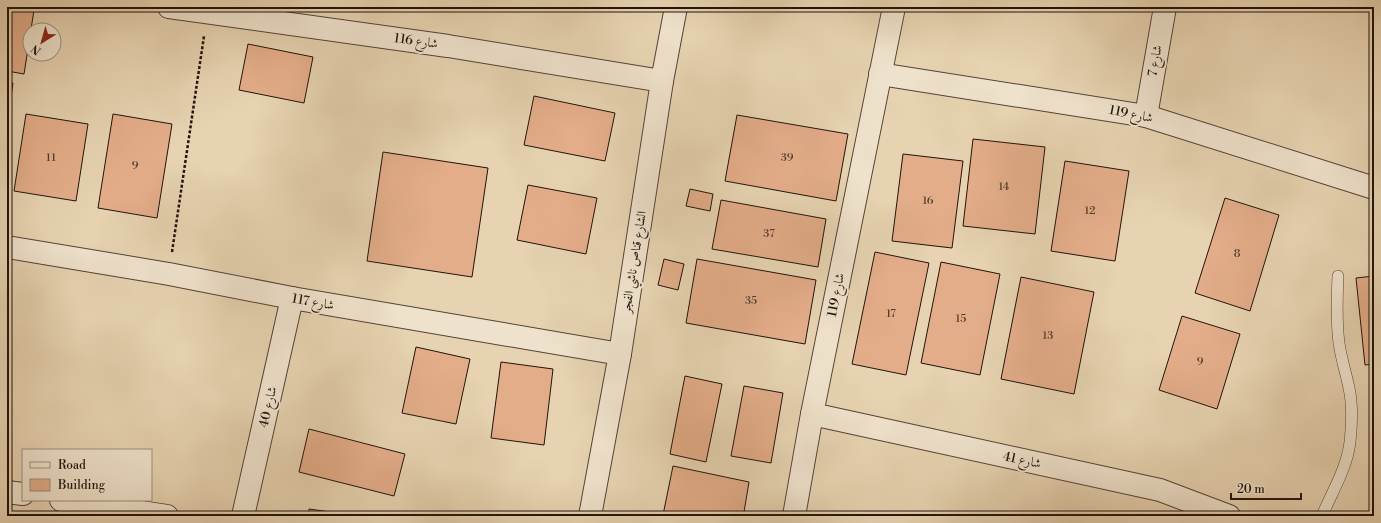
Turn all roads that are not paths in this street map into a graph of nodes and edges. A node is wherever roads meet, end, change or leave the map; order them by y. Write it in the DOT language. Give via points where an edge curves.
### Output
graph roads {
  1 [pos="169,7"];
  2 [pos="676,7"];
  3 [pos="894,7"];
  4 [pos="1165,7"];
  5 [pos="880,74"];
  6 [pos="662,81"];
  7 [pos="1146,116"];
  8 [pos="1374,188"];
  9 [pos="7,247"];
  10 [pos="1338,276"];
  11 [pos="292,298"];
  12 [pos="620,354"];
  13 [pos="812,414"];
  14 [pos="7,492"];
  15 [pos="22,494"];
  16 [pos="68,501"];
  17 [pos="167,516"];
  18 [pos="244,516"];
  19 [pos="590,516"];
  20 [pos="794,516"];
  21 [pos="1229,516"];
  22 [pos="1322,516"];
  1 -- 6 [label="street, شارع 116" via="448,46"];
  2 -- 6 [label="street, الشارع قناص ناشي الفجر"];
  3 -- 5 [label="street, شارع 119"];
  4 -- 7 [label="street, شارع 7"];
  5 -- 7 [label="street, شارع 119"];
  5 -- 13 [label="street, شارع 119"];
  6 -- 12 [label="street, الشارع قناص ناشي الفجر"];
  7 -- 8 [label="street, شارع 119"];
  9 -- 11 [label="street, شارع 117"];
  10 -- 22 [label="lane" via="1337,322 1349,388 1352,426 1346,461"];
  11 -- 12 [label="street, شارع 117"];
  11 -- 18 [label="street, شارع 40"];
  12 -- 19 [label="street, الشارع قناص ناشي الفجر"];
  13 -- 20 [label="street, شارع 119"];
  13 -- 21 [label="street, شارع 41" via="1160,490"];
  14 -- 15 [label="street"];
  16 -- 17 [label="street"];
}
